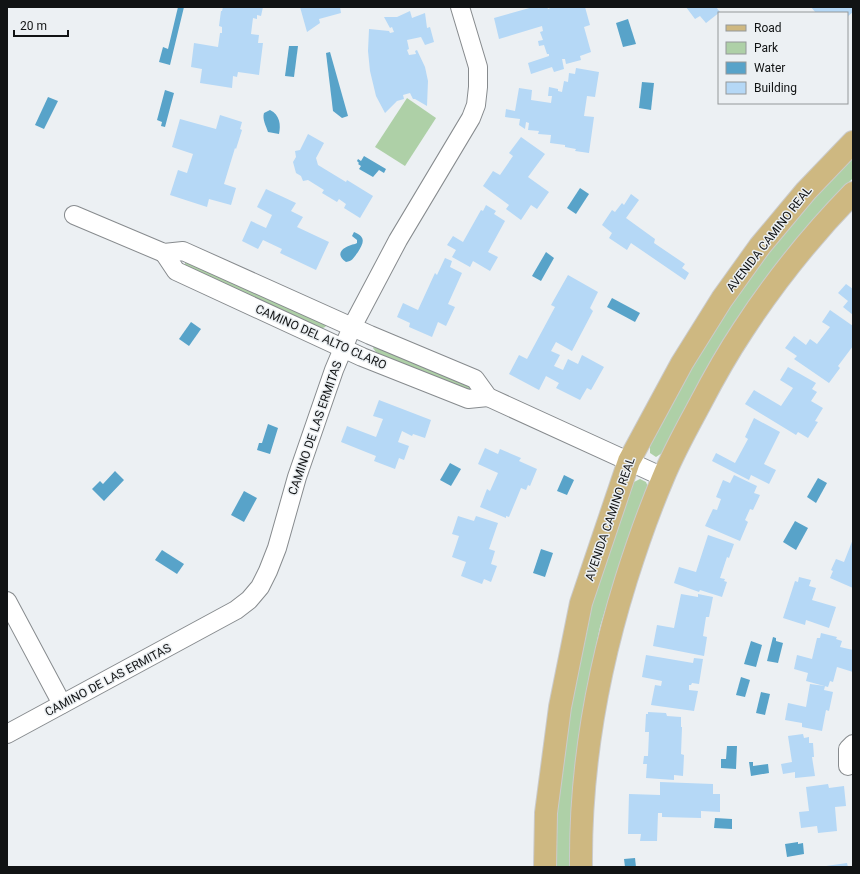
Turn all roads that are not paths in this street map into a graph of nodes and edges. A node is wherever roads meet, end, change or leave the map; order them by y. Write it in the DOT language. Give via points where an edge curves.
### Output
graph roads {
  1 [pos="460,7"];
  2 [pos="853,142"];
  3 [pos="853,193"];
  4 [pos="74,215"];
  5 [pos="164,254"];
  6 [pos="352,327"];
  7 [pos="344,348"];
  8 [pos="488,396"];
  9 [pos="628,461"];
  10 [pos="663,477"];
  11 [pos="7,601"];
  12 [pos="62,704"];
  13 [pos="7,734"];
  14 [pos="853,744"];
  15 [pos="848,766"];
  16 [pos="546,867"];
  17 [pos="580,867"];
  1 -- 6 [label="street, CAMINO DE LAS ERMITAS" via="478,67 476,105 471,118 398,240"];
  2 -- 9 [label="main road, AVENIDA CAMINO REAL" via="806,191 760,246 722,299 682,363"];
  3 -- 10 [label="main road" via="807,243 743,330 684,433"];
  4 -- 5 [label="street"];
  5 -- 6 [label="street, CAMINO DEL ALTO CLARO" via="183,251"];
  5 -- 7 [label="street, CAMINO DEL ALTO CLARO" via="176,271"];
  6 -- 7 [label="street, CAMINO DE LAS ERMITAS"];
  6 -- 8 [label="street, CAMINO DEL ALTO CLARO" via="475,379"];
  7 -- 8 [label="street, CAMINO DEL ALTO CLARO" via="468,399"];
  7 -- 12 [label="street, CAMINO DE LAS ERMITAS" via="297,477 277,548 260,587 236,610"];
  8 -- 9 [label="street, CAMINO DEL ALTO CLARO"];
  9 -- 10 [label="street, CAMINO DEL ALTO CLARO"];
  9 -- 16 [label="main road, AVENIDA CAMINO REAL" via="581,603 561,700 546,813"];
  10 -- 17 [label="main road" via="640,534 603,663 593,713 584,783"];
  11 -- 12 [label="street"];
  12 -- 13 [label="street, CAMINO DE LAS ERMITAS"];
  14 -- 15 [label="street" via="848,749"];
}
